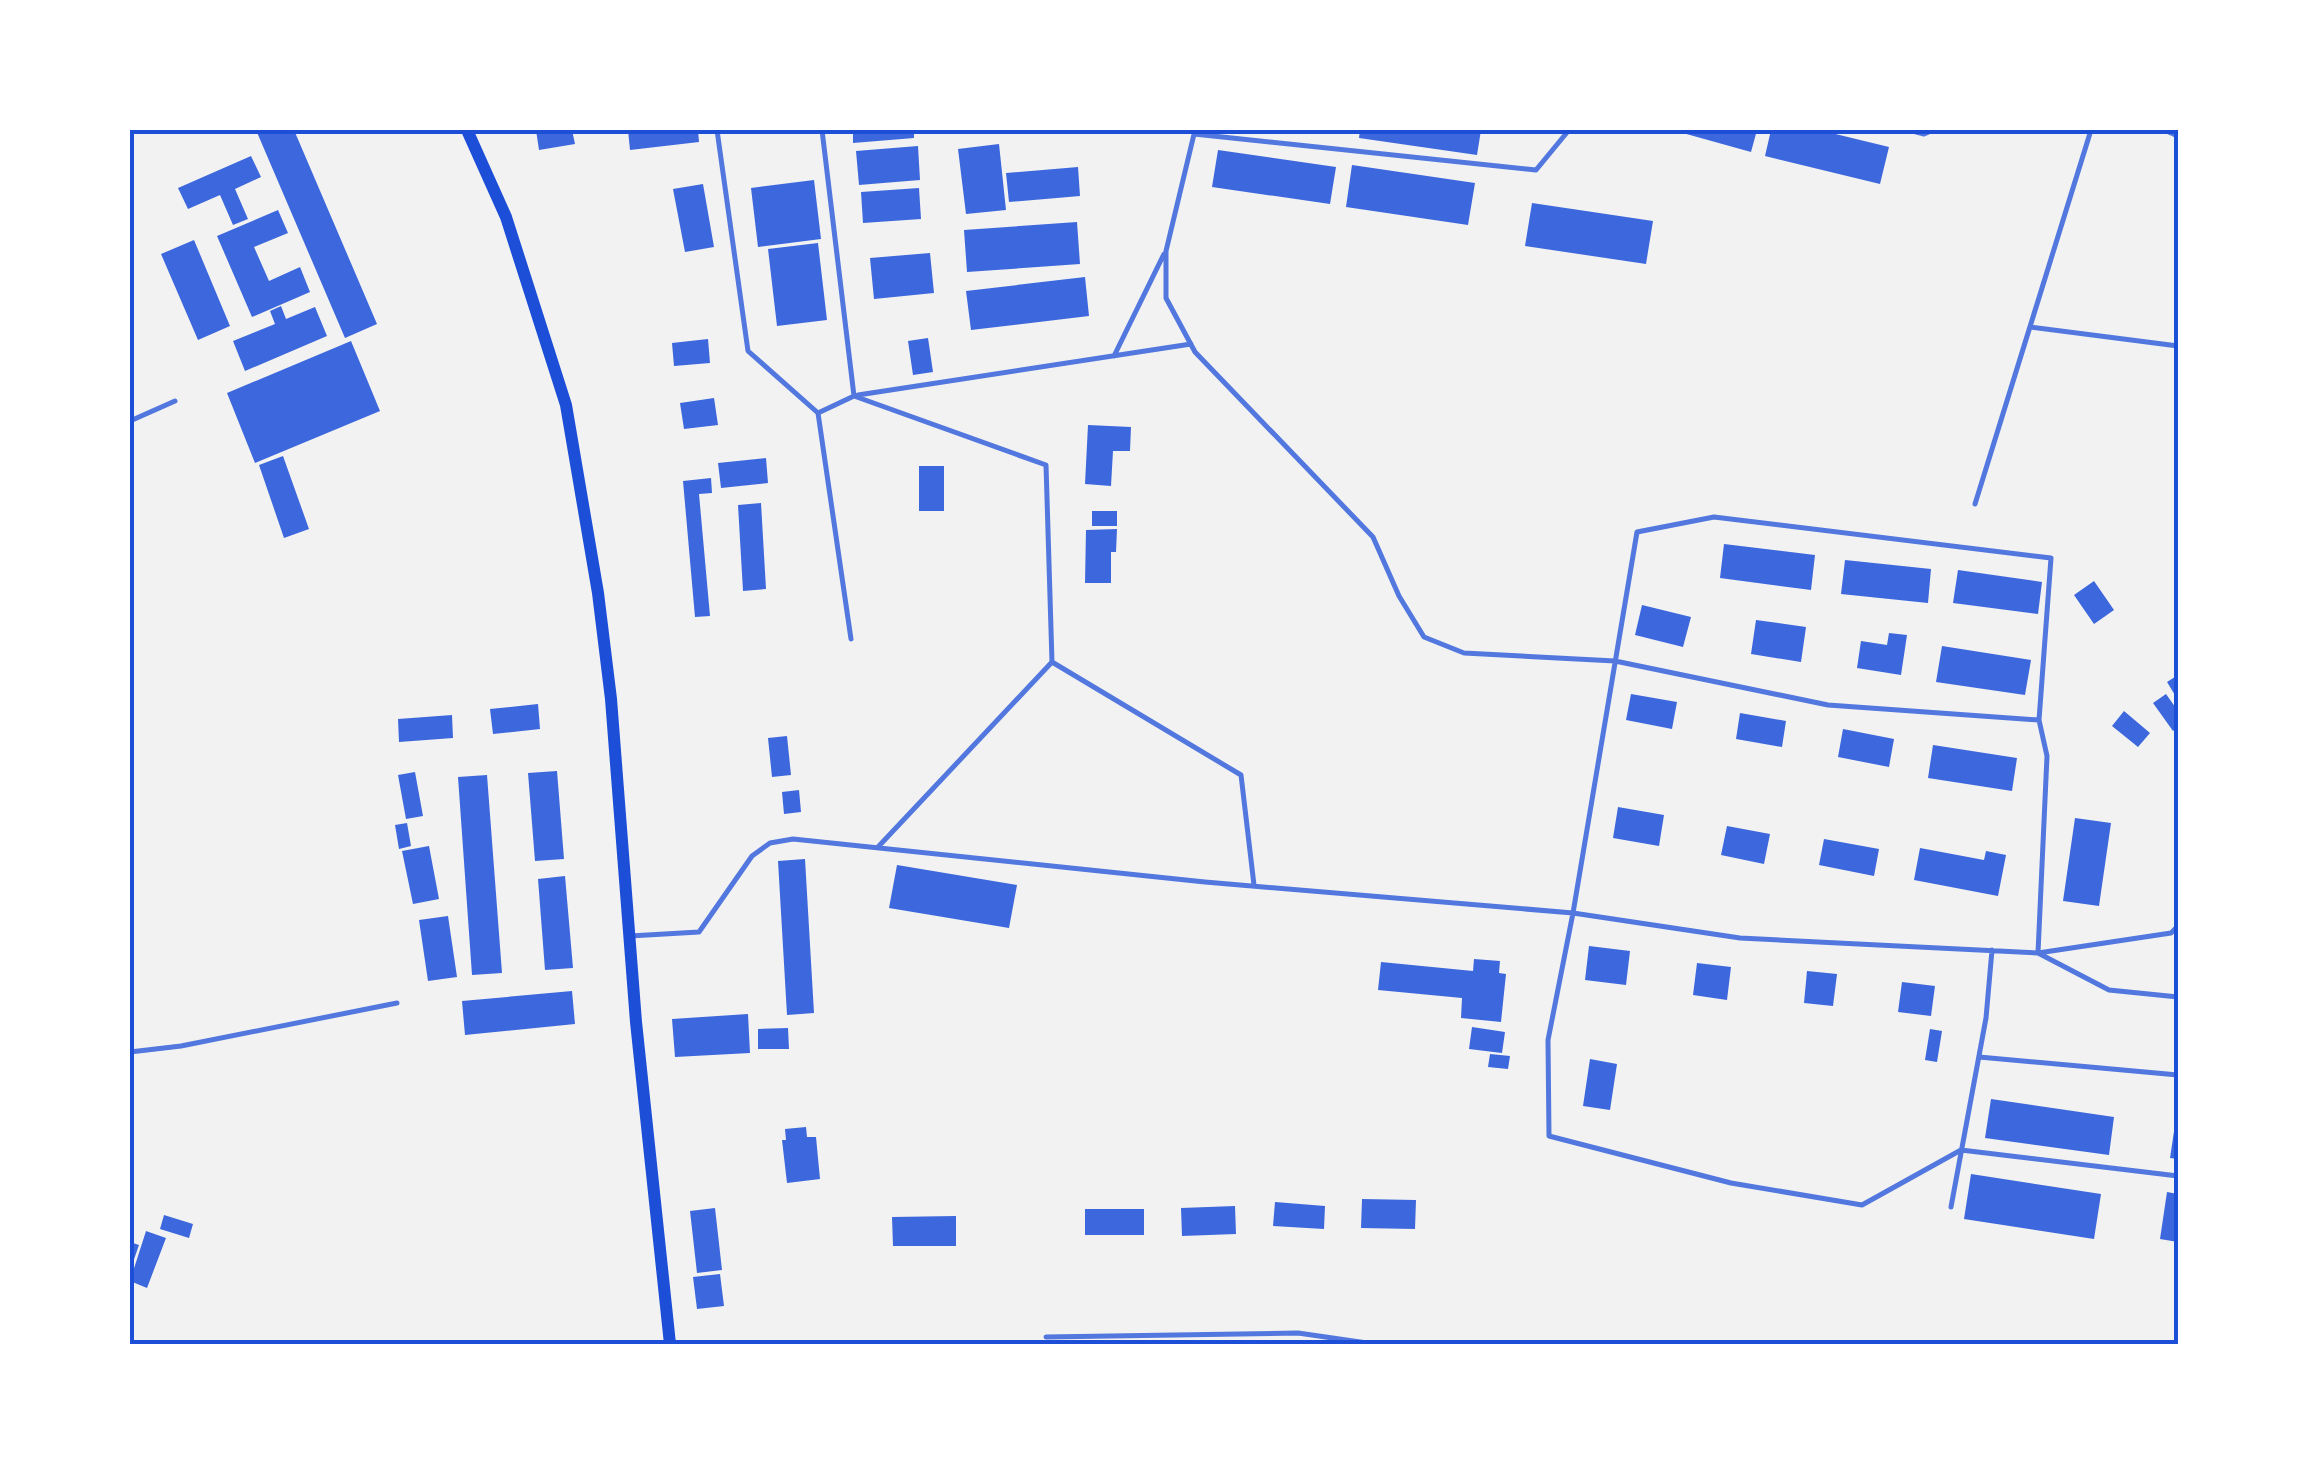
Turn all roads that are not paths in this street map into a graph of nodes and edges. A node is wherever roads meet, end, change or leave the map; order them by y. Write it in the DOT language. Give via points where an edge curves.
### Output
graph roads {
  1 [pos="467,130"];
  2 [pos="717,130"];
  3 [pos="822,130"];
  4 [pos="1569,130"];
  5 [pos="1909,130"];
  6 [pos="1933,130"];
  7 [pos="2091,130"];
  8 [pos="2164,130"];
  9 [pos="1194,132"];
  10 [pos="2178,136"];
  11 [pos="1166,251"];
  12 [pos="2030,326"];
  13 [pos="1191,344"];
  14 [pos="2178,346"];
  15 [pos="1114,356"];
  16 [pos="854,396"];
  17 [pos="176,401"];
  18 [pos="818,413"];
  19 [pos="130,421"];
  20 [pos="1975,504"];
  21 [pos="851,639"];
  22 [pos="1615,661"];
  23 [pos="1052,662"];
  24 [pos="2039,720"];
  25 [pos="878,847"];
  26 [pos="1254,885"];
  27 [pos="1573,913"];
  28 [pos="2178,926"];
  29 [pos="630,936"];
  30 [pos="1992,950"];
  31 [pos="2038,953"];
  32 [pos="2178,997"];
  33 [pos="397,1003"];
  34 [pos="130,1052"];
  35 [pos="1979,1058"];
  36 [pos="2178,1075"];
  37 [pos="1962,1150"];
  38 [pos="2178,1176"];
  39 [pos="1951,1208"];
  40 [pos="1046,1337"];
  41 [pos="670,1344"];
  42 [pos="1374,1344"];
  1 -- 29 [label="main road" via="506,217 566,404 609,681"];
  2 -- 18 [label="lane" via="748,351"];
  3 -- 16 [label="lane"];
  4 -- 9 [label="lane" via="1536,170"];
  5 -- 6 [label="lane"];
  7 -- 12 [label="lane"];
  8 -- 10 [label="lane"];
  9 -- 11 [label="lane"];
  11 -- 13 [label="lane" via="1166,298"];
  11 -- 15 [label="lane"];
  12 -- 14 [label="lane"];
  12 -- 20 [label="lane"];
  13 -- 15 [label="lane"];
  13 -- 22 [label="lane" via="1374,537 1424,637 1464,652"];
  15 -- 16 [label="lane"];
  16 -- 18 [label="lane"];
  16 -- 23 [label="lane" via="1046,465"];
  17 -- 19 [label="lane"];
  18 -- 21 [label="lane"];
  22 -- 24 [label="lane" via="1828,705"];
  22 -- 24 [label="lane" via="1636,532 1714,517 2051,558"];
  22 -- 27 [label="lane"];
  23 -- 25 [label="lane"];
  23 -- 26 [label="lane" via="1241,775"];
  24 -- 31 [label="lane" via="2048,756"];
  25 -- 26 [label="lane"];
  25 -- 29 [label="lane" via="793,839 770,844 752,856 699,932"];
  26 -- 27 [label="lane"];
  27 -- 30 [label="lane" via="1740,938"];
  27 -- 37 [label="lane" via="1548,1040 1549,1136 1731,1182 1862,1205"];
  28 -- 31 [label="lane"];
  29 -- 41 [label="main road"];
  30 -- 31 [label="lane"];
  30 -- 35 [label="lane"];
  31 -- 32 [label="lane" via="2109,990"];
  33 -- 34 [label="lane"];
  35 -- 36 [label="lane"];
  35 -- 37 [label="lane"];
  37 -- 38 [label="lane"];
  37 -- 39 [label="lane"];
  40 -- 42 [label="lane" via="1298,1333"];
}
